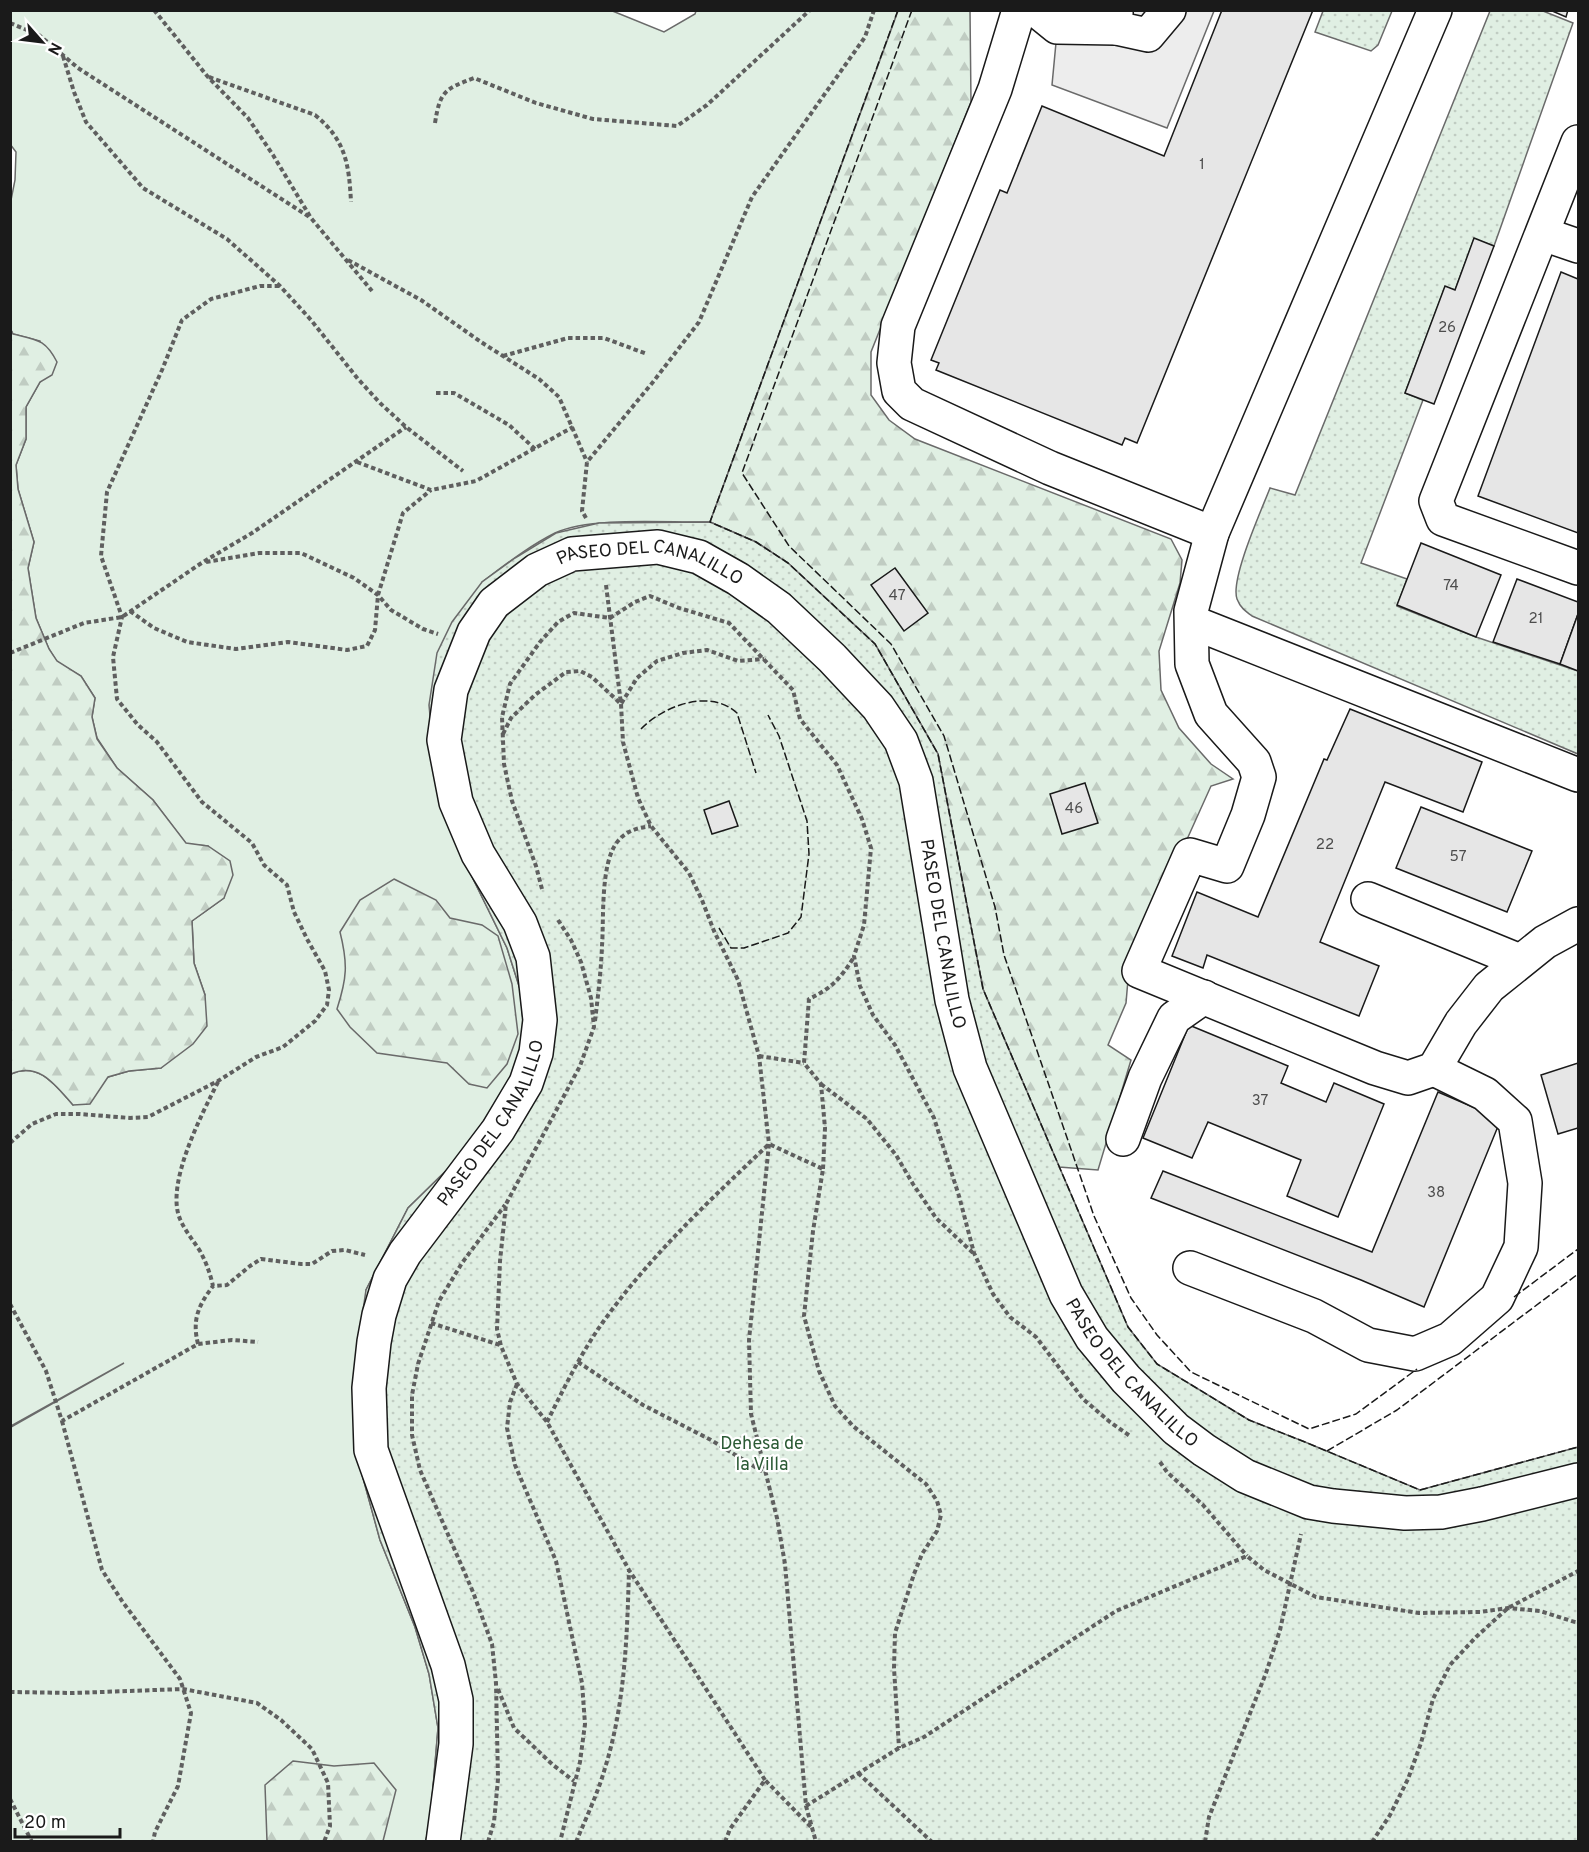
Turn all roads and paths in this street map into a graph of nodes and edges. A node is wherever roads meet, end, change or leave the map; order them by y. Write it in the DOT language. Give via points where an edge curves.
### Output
graph roads {
  1 [pos="154,10"];
  2 [pos="810,10"];
  3 [pos="874,10"];
  4 [pos="1019,10"];
  5 [pos="1036,10"];
  6 [pos="1169,10"];
  7 [pos="1435,10"];
  8 [pos="1116,19"];
  9 [pos="10,23"];
  10 [pos="63,56"];
  11 [pos="208,77"];
  12 [pos="435,123"];
  13 [pos="1578,142"];
  14 [pos="351,202"];
  15 [pos="311,218"];
  16 [pos="1543,234"];
  17 [pos="1578,246"];
  18 [pos="345,259"];
  19 [pos="280,286"];
  20 [pos="372,291"];
  21 [pos="647,354"];
  22 [pos="502,356"];
  23 [pos="436,393"];
  24 [pos="406,427"];
  25 [pos="573,427"];
  26 [pos="535,449"];
  27 [pos="356,462"];
  28 [pos="587,462"];
  29 [pos="463,471"];
  30 [pos="431,490"];
  31 [pos="1212,533"];
  32 [pos="602,551"];
  33 [pos="203,562"];
  34 [pos="1578,568"];
  35 [pos="378,595"];
  36 [pos="130,611"];
  37 [pos="122,617"];
  38 [pos="610,618"];
  39 [pos="1192,622"];
  40 [pos="467,646"];
  41 [pos="10,653"];
  42 [pos="764,659"];
  43 [pos="621,704"];
  44 [pos="503,734"];
  45 [pos="1578,775"];
  46 [pos="651,826"];
  47 [pos="544,895"];
  48 [pos="1368,899"];
  49 [pos="554,913"];
  50 [pos="1573,938"];
  51 [pos="854,956"];
  52 [pos="1520,961"];
  53 [pos="1204,997"];
  54 [pos="594,1027"];
  55 [pos="759,1056"];
  56 [pos="804,1064"];
  57 [pos="1434,1069"];
  58 [pos="218,1082"];
  59 [pos="821,1084"];
  60 [pos="1123,1139"];
  61 [pos="10,1143"];
  62 [pos="769,1144"];
  63 [pos="823,1169"];
  64 [pos="506,1204"];
  65 [pos="974,1253"];
  66 [pos="396,1268"];
  67 [pos="1190,1268"];
  68 [pos="213,1286"];
  69 [pos="10,1304"];
  70 [pos="431,1323"];
  71 [pos="258,1342"];
  72 [pos="198,1344"];
  73 [pos="501,1346"];
  74 [pos="578,1362"];
  75 [pos="518,1384"];
  76 [pos="62,1421"];
  77 [pos="547,1422"];
  78 [pos="1139,1441"];
  79 [pos="1154,1455"];
  80 [pos="765,1473"];
  81 [pos="1578,1480"];
  82 [pos="1309,1502"];
  83 [pos="1247,1556"];
  84 [pos="629,1570"];
  85 [pos="1578,1570"];
  86 [pos="1290,1584"];
  87 [pos="1508,1608"];
  88 [pos="1578,1623"];
  89 [pos="496,1683"];
  90 [pos="183,1689"];
  91 [pos="10,1692"];
  92 [pos="899,1748"];
  93 [pos="858,1773"];
  94 [pos="765,1780"];
  95 [pos="574,1781"];
  96 [pos="10,1799"];
  97 [pos="806,1806"];
  98 [pos="813,1829"];
  99 [pos="32,1842"];
  100 [pos="153,1842"];
  101 [pos="324,1842"];
  102 [pos="443,1842"];
  103 [pos="488,1842"];
  104 [pos="560,1842"];
  105 [pos="576,1842"];
  106 [pos="724,1842"];
  107 [pos="816,1842"];
  108 [pos="932,1842"];
  109 [pos="1205,1842"];
  110 [pos="1372,1842"];
  1 -- 11 [label="path"];
  2 -- 12 [label="path" via="714,99 677,126 593,119 536,103 474,78 450,87 438,103"];
  3 -- 28 [label="path" via="865,36 752,197 699,322"];
  4 -- 31 [label="street" via="995,89 898,326 894,363 899,392 912,404 1050,468"];
  5 -- 8 [label="street" via="1057,27"];
  6 -- 8 [label="street" via="1148,34"];
  7 -- 31 [label="street"];
  9 -- 10 [label="path" via="39,35"];
  10 -- 15 [label="path"];
  10 -- 19 [label="path" via="86,122 143,188 227,239"];
  11 -- 14 [label="path" via="307,112 328,126 347,158"];
  11 -- 15 [label="path" via="248,118"];
  13 -- 16 [label="street"];
  15 -- 18 [label="path"];
  16 -- 17 [label="street"];
  16 -- 34 [label="street" via="1436,501 1443,519"];
  18 -- 20 [label="path"];
  18 -- 22 [label="path" via="421,300"];
  19 -- 24 [label="path" via="358,379"];
  19 -- 37 [label="path" via="260,286 211,298 182,320 107,492 100,556"];
  21 -- 22 [label="path" via="604,338 568,338"];
  22 -- 25 [label="path" via="559,397"];
  23 -- 26 [label="path" via="454,393 509,425"];
  24 -- 27 [label="path"];
  24 -- 29 [label="path"];
  25 -- 26 [label="path"];
  25 -- 28 [label="path"];
  26 -- 30 [label="path" via="476,481"];
  27 -- 30 [label="path"];
  27 -- 33 [label="path"];
  28 -- 32 [label="path" via="582,511"];
  30 -- 35 [label="path" via="404,513"];
  31 -- 39 [label="street" via="1191,611"];
  32 -- 38 [label="path"];
  32 -- 40 [label="street, PASEO DEL CANALILLO" via="572,554 537,570 494,603"];
  32 -- 82 [label="street, PASEO DEL CANALILLO" via="658,547 699,557 738,579 778,608 878,707 901,741 916,781 952,1000 970,1068 1066,1293 1092,1338 1176,1429 1245,1476"];
  33 -- 35 [label="path" via="259,553 301,553 354,578"];
  33 -- 36 [label="path"];
  35 -- 36 [label="path" via="375,630 367,646 347,650 288,642 236,649 187,642 154,628"];
  35 -- 40 [label="path" via="391,610 423,629"];
  36 -- 37 [label="path"];
  37 -- 41 [label="path" via="84,623"];
  37 -- 58 [label="path" via="113,657 117,699 157,742 202,802 252,843 264,865 287,885 294,912 325,971 330,990 327,1005 315,1021 283,1047 256,1057"];
  38 -- 42 [label="path" via="650,596 729,623"];
  38 -- 43 [label="path"];
  38 -- 44 [label="path" via="574,613 558,622 510,684 502,717"];
  39 -- 45 [label="street"];
  39 -- 53 [label="street" via="1192,664 1211,714 1254,762 1259,777 1227,866 1190,855 1139,971"];
  40 -- 66 [label="street, PASEO DEL CANALILLO" via="451,690 444,740 456,802 477,854 520,923 533,957 540,1020 537,1053 526,1083 498,1130"];
  42 -- 43 [label="path" via="738,661 707,650 657,661 637,678"];
  42 -- 51 [label="path" via="793,690 800,719 837,765 871,848 864,925"];
  43 -- 44 [label="path" via="592,677 580,671 566,672 511,718"];
  43 -- 46 [label="path" via="623,742 638,798"];
  44 -- 47 [label="path" via="504,764 512,801"];
  46 -- 54 [label="path" via="627,832 616,842 611,855 602,913 601,971"];
  46 -- 55 [label="path" via="689,873 702,900 738,980"];
  48 -- 52 [label="street"];
  49 -- 54 [label="path" via="582,962"];
  50 -- 52 [label="street" via="1545,942"];
  51 -- 56 [label="path" via="840,980 809,999"];
  51 -- 65 [label="path" via="860,986 873,1015 895,1045 934,1118"];
  52 -- 57 [label="street" via="1489,987 1461,1023"];
  53 -- 57 [label="street" via="1375,1068 1408,1078"];
  53 -- 60 [label="street" via="1174,1018 1145,1078"];
  54 -- 64 [label="path" via="580,1066"];
  55 -- 56 [label="path"];
  55 -- 62 [label="path"];
  56 -- 59 [label="path"];
  57 -- 67 [label="street" via="1485,1094 1515,1121 1525,1183 1521,1247 1497,1298 1450,1339 1414,1354 1368,1345 1314,1316"];
  58 -- 61 [label="path" via="148,1117 56,1114 32,1124"];
  58 -- 68 [label="path" via="188,1146 177,1195 178,1216 204,1259"];
  59 -- 63 [label="path"];
  59 -- 65 [label="path" via="867,1119 896,1155 936,1218"];
  62 -- 63 [label="path"];
  62 -- 74 [label="path" via="667,1242 628,1288"];
  62 -- 80 [label="path" via="749,1340 751,1414"];
  63 -- 92 [label="path" via="804,1316 819,1371 835,1406 853,1426 926,1484 941,1515 937,1531 914,1574 895,1633"];
  64 -- 70 [label="path" via="462,1263"];
  64 -- 73 [label="path" via="497,1329"];
  65 -- 78 [label="path" via="993,1294 1010,1317 1036,1338 1083,1399"];
  66 -- 68 [label="path" via="362,1254 332,1251 312,1264 261,1259 226,1285"];
  66 -- 102 [label="street, PASEO DEL CANALILLO" via="379,1314 374,1342 369,1388 371,1450 448,1665 456,1700 456,1744"];
  68 -- 72 [label="path" via="197,1313"];
  69 -- 76 [label="path" via="46,1371"];
  70 -- 73 [label="path"];
  70 -- 89 [label="path" via="412,1395 412,1435 420,1470 492,1644"];
  71 -- 72 [label="path"];
  72 -- 76 [label="path"];
  73 -- 75 [label="path"];
  74 -- 77 [label="path"];
  74 -- 80 [label="path" via="643,1405"];
  75 -- 77 [label="path"];
  75 -- 95 [label="path" via="510,1402 507,1428 515,1465 556,1561 582,1683 585,1724"];
  76 -- 90 [label="path" via="102,1570 180,1679"];
  77 -- 84 [label="path"];
  79 -- 83 [label="path"];
  80 -- 97 [label="path" via="785,1564"];
  81 -- 82 [label="street, PASEO DEL CANALILLO" via="1441,1512 1405,1513"];
  82 -- 86 [label="path"];
  83 -- 86 [label="path"];
  83 -- 92 [label="path" via="1116,1611 924,1737"];
  84 -- 94 [label="path"];
  84 -- 105 [label="path" via="624,1680 617,1724 605,1770"];
  85 -- 87 [label="path"];
  86 -- 87 [label="path" via="1316,1597 1419,1613"];
  86 -- 109 [label="path" via="1277,1640 1209,1816"];
  87 -- 88 [label="path" via="1540,1611"];
  87 -- 110 [label="path" via="1450,1665 1433,1699 1408,1779"];
  89 -- 95 [label="path" via="514,1728"];
  89 -- 103 [label="path" via="498,1779"];
  90 -- 91 [label="path"];
  90 -- 100 [label="path" via="192,1713 178,1786"];
  90 -- 101 [label="path" via="257,1703 312,1749 328,1783 330,1826"];
  92 -- 93 [label="path"];
  93 -- 97 [label="path"];
  93 -- 108 [label="path"];
  94 -- 98 [label="path"];
  94 -- 106 [label="path"];
  95 -- 104 [label="path"];
  96 -- 99 [label="path"];
  97 -- 98 [label="path"];
  98 -- 107 [label="path"];
}
